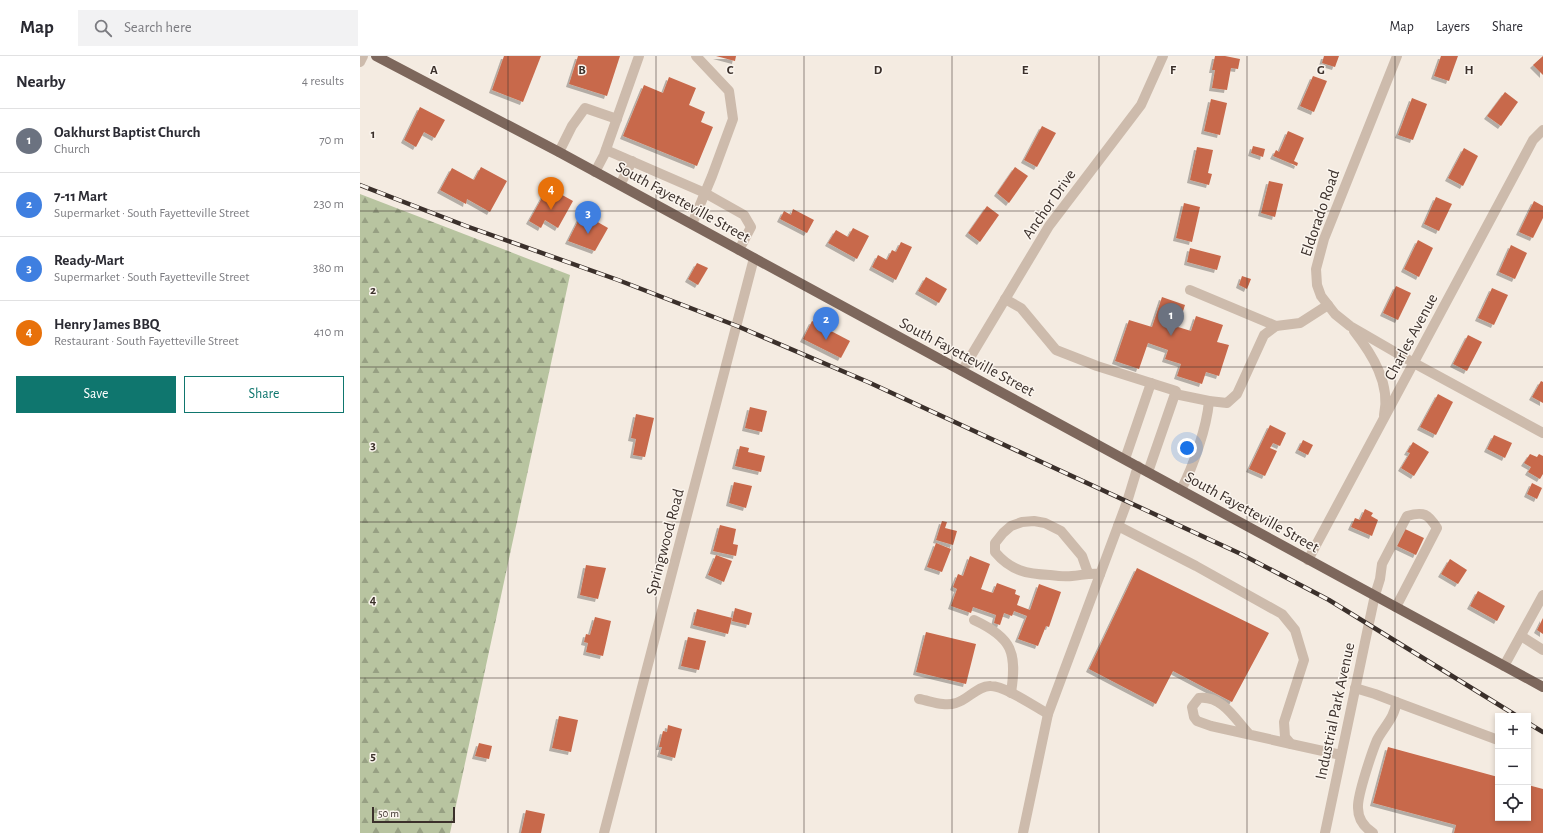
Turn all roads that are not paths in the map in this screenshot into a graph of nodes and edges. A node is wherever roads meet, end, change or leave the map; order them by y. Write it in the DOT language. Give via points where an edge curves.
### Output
graph roads {
  1 [pos="363,56"];
  2 [pos="376,56"];
  3 [pos="639,56"];
  4 [pos="696,56"];
  5 [pos="1163,56"];
  6 [pos="1397,56"];
  7 [pos="388,59"];
  8 [pos="360,62"];
  9 [pos="617,119"];
  10 [pos="1543,130"];
  11 [pos="606,150"];
  12 [pos="559,152"];
  13 [pos="632,161"];
  14 [pos="595,172"];
  15 [pos="620,185"];
  16 [pos="705,193"];
  17 [pos="692,224"];
  18 [pos="739,250"];
  19 [pos="754,258"];
  20 [pos="1190,290"];
  21 [pos="1005,299"];
  22 [pos="1328,306"];
  23 [pos="1276,326"];
  24 [pos="1350,326"];
  25 [pos="1414,363"];
  26 [pos="962,371"];
  27 [pos="1151,383"];
  28 [pos="1175,394"];
  29 [pos="1208,401"];
  30 [pos="1381,426"];
  31 [pos="1543,433"];
  32 [pos="1125,459"];
  33 [pos="1138,466"];
  34 [pos="1148,472"];
  35 [pos="1181,490"];
  36 [pos="1118,526"];
  37 [pos="1308,560"];
  38 [pos="1088,573"];
  39 [pos="1100,574"];
  40 [pos="1375,595"];
  41 [pos="1543,595"];
  42 [pos="1396,607"];
  43 [pos="974,620"];
  44 [pos="1520,636"];
  45 [pos="1543,650"];
  46 [pos="1504,666"];
  47 [pos="1355,688"];
  48 [pos="1543,688"];
  49 [pos="1012,693"];
  50 [pos="919,699"];
  51 [pos="1396,702"];
  52 [pos="1048,714"];
  53 [pos="1249,734"];
  54 [pos="1495,739"];
  55 [pos="1291,744"];
  56 [pos="1341,755"];
  57 [pos="604,833"];
  58 [pos="1023,833"];
  59 [pos="1325,833"];
  60 [pos="1373,833"];
  1 -- 8 [label="street"];
  2 -- 7 [label="main road, South Fayetteville Street"];
  3 -- 9 [label="street"];
  4 -- 16 [label="street" via="729,91 733,119"];
  5 -- 21 [label="street, Anchor Drive" via="1141,106 1049,226"];
  6 -- 22 [label="street, Eldorado Road" via="1319,253 1317,285"];
  7 -- 12 [label="main road, South Fayetteville Street"];
  9 -- 11 [label="street"];
  9 -- 12 [label="street" via="585,108 572,126"];
  10 -- 25 [label="street, Charles Avenue" via="1533,140"];
  11 -- 13 [label="street"];
  11 -- 14 [label="street"];
  12 -- 14 [label="main road, South Fayetteville Street"];
  13 -- 15 [label="street"];
  13 -- 16 [label="street"];
  14 -- 15 [label="main road, South Fayetteville Street"];
  15 -- 17 [label="main road, South Fayetteville Street"];
  16 -- 17 [label="street"];
  16 -- 18 [label="street" via="744,215 751,227"];
  17 -- 18 [label="main road, South Fayetteville Street"];
  18 -- 19 [label="main road, South Fayetteville Street"];
  19 -- 26 [label="main road, South Fayetteville Street"];
  19 -- 57 [label="street, Springwood Road"];
  20 -- 23 [label="street"];
  21 -- 26 [label="street, Anchor Drive"];
  21 -- 27 [label="street" via="1021,308 1056,350"];
  22 -- 23 [label="street" via="1300,323"];
  22 -- 24 [label="street, Eldorado Road"];
  23 -- 29 [label="street" via="1264,335 1237,394 1227,403"];
  24 -- 25 [label="street, Eldorado Road"];
  24 -- 30 [label="street" via="1366,345 1378,368 1385,392 1386,407"];
  25 -- 30 [label="street, Charles Avenue"];
  25 -- 31 [label="street, Eldorado Road"];
  26 -- 32 [label="main road, South Fayetteville Street"];
  27 -- 28 [label="street" via="1176,391"];
  27 -- 32 [label="street"];
  28 -- 29 [label="street"];
  28 -- 34 [label="street"];
  29 -- 35 [label="street" via="1208,415 1189,476"];
  30 -- 37 [label="street, Charles Avenue"];
  32 -- 33 [label="main road, South Fayetteville Street"];
  33 -- 34 [label="main road, South Fayetteville Street"];
  33 -- 36 [label="street"];
  34 -- 35 [label="main road, South Fayetteville Street"];
  35 -- 37 [label="main road, South Fayetteville Street"];
  36 -- 39 [label="street"];
  36 -- 55 [label="street" via="1282,614 1295,630 1304,660 1284,722 1285,737"];
  37 -- 40 [label="main road, South Fayetteville Street"];
  38 -- 38 [label="street" via="1071,577 1024,573 1014,569 999,557 995,552 995,543 1011,526 1022,522 1045,523 1061,531 1082,556"];
  38 -- 39 [label="street"];
  39 -- 52 [label="street"];
  40 -- 42 [label="main road, South Fayetteville Street"];
  40 -- 42 [label="street, Industrial Park Avenue" via="1382,564 1407,516 1417,513 1429,517 1437,528"];
  40 -- 47 [label="street, Industrial Park Avenue"];
  41 -- 44 [label="street"];
  42 -- 46 [label="main road, South Fayetteville Street"];
  43 -- 49 [label="street" via="992,628 1012,652 1015,670"];
  44 -- 45 [label="street"];
  44 -- 46 [label="street"];
  46 -- 48 [label="main road, South Fayetteville Street"];
  47 -- 51 [label="street"];
  47 -- 56 [label="street, Industrial Park Avenue"];
  49 -- 50 [label="street" via="998,686 988,685 955,704 946,705"];
  49 -- 52 [label="street"];
  51 -- 54 [label="street"];
  51 -- 60 [label="street" via="1396,709 1377,741 1357,807 1360,820"];
  52 -- 58 [label="street"];
  53 -- 53 [label="street" via="1197,721 1192,707 1199,698 1208,697 1221,702"];
  53 -- 55 [label="street"];
  55 -- 56 [label="street"];
  56 -- 59 [label="street, Industrial Park Avenue"];
}
